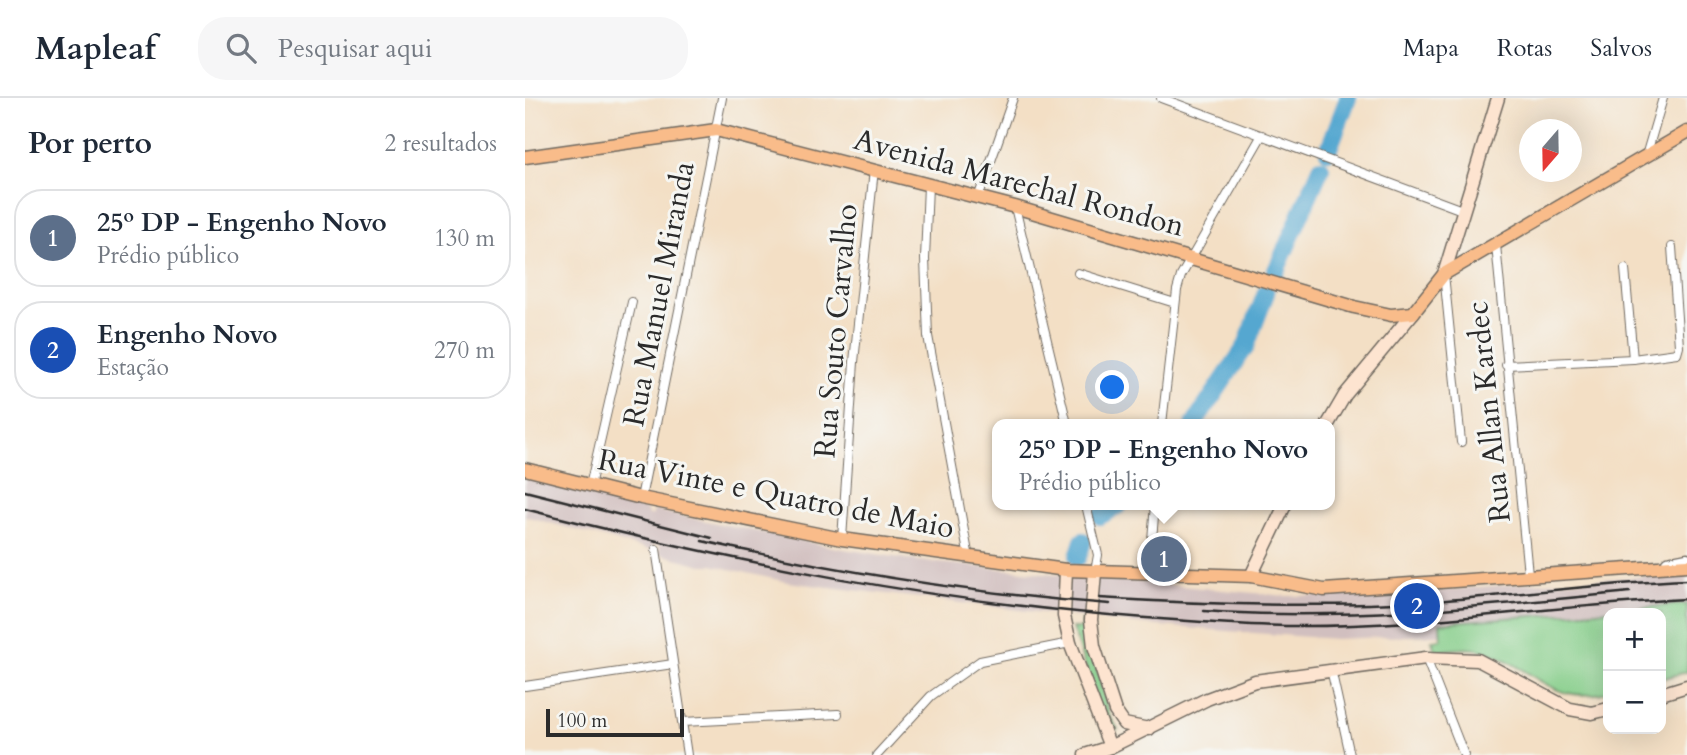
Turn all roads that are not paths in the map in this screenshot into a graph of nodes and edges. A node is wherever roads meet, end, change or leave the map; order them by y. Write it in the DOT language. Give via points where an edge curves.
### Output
graph roads {
  1 [pos="722,98"];
  2 [pos="1013,98"];
  3 [pos="1161,98"];
  4 [pos="1498,98"];
  5 [pos="1663,98"];
  6 [pos="716,130"];
  7 [pos="1687,132"];
  8 [pos="1262,135"];
  9 [pos="525,157"];
  10 [pos="1645,158"];
  11 [pos="874,169"];
  12 [pos="928,185"];
  13 [pos="978,198"];
  14 [pos="1015,207"];
  15 [pos="1462,210"];
  16 [pos="1496,245"];
  17 [pos="1672,247"];
  18 [pos="1190,257"];
  19 [pos="1625,270"];
  20 [pos="1077,273"];
  21 [pos="1444,274"];
  22 [pos="632,302"];
  23 [pos="1175,303"];
  24 [pos="1413,313"];
  25 [pos="1633,359"];
  26 [pos="1506,365"];
  27 [pos="1066,419"];
  28 [pos="1163,419"];
  29 [pos="1331,419"];
  30 [pos="1461,442"];
  31 [pos="525,469"];
  32 [pos="590,486"];
  33 [pos="641,498"];
  34 [pos="1087,510"];
  35 [pos="1155,510"];
  36 [pos="1283,510"];
  37 [pos="842,539"];
  38 [pos="656,549"];
  39 [pos="969,558"];
  40 [pos="1687,558"];
  41 [pos="1687,565"];
  42 [pos="1630,568"];
  43 [pos="1066,570"];
  44 [pos="1094,572"];
  45 [pos="1149,574"];
  46 [pos="1528,574"];
  47 [pos="1251,576"];
  48 [pos="1070,643"];
  49 [pos="1426,658"];
  50 [pos="673,664"];
  51 [pos="1331,669"];
  52 [pos="525,686"];
  53 [pos="1687,686"];
  54 [pos="1666,692"];
  55 [pos="1603,710"];
  56 [pos="838,714"];
  57 [pos="683,722"];
  58 [pos="1149,729"];
  59 [pos="1113,752"];
  60 [pos="687,755"];
  61 [pos="877,755"];
  62 [pos="1085,755"];
  63 [pos="1350,755"];
  64 [pos="1464,755"];
  1 -- 6 [label="street, Rua Manuel Miranda"];
  2 -- 13 [label="street"];
  3 -- 8 [label="street"];
  4 -- 15 [label="main road"];
  5 -- 10 [label="street"];
  6 -- 9 [label="main road, Avenida Marechal Rondon"];
  6 -- 11 [label="main road, Avenida Marechal Rondon"];
  6 -- 33 [label="street, Rua Manuel Miranda"];
  7 -- 10 [label="main road"];
  8 -- 15 [label="street"];
  8 -- 18 [label="street"];
  10 -- 16 [label="main road"];
  11 -- 12 [label="main road, Avenida Marechal Rondon"];
  11 -- 37 [label="street, Rua Souto Carvalho"];
  12 -- 13 [label="main road, Avenida Marechal Rondon"];
  12 -- 39 [label="street" via="927,337"];
  13 -- 14 [label="main road, Avenida Marechal Rondon"];
  14 -- 18 [label="main road, Avenida Marechal Rondon"];
  14 -- 27 [label="street"];
  15 -- 21 [label="main road"];
  16 -- 21 [label="main road"];
  16 -- 26 [label="street, Rua Allan Kardec"];
  17 -- 25 [label="street" via="1679,350 1673,355"];
  18 -- 23 [label="street"];
  18 -- 24 [label="main road, Avenida Marechal Rondon" via="1372,312"];
  19 -- 25 [label="street"];
  20 -- 23 [label="street"];
  21 -- 24 [label="main road"];
  21 -- 30 [label="street"];
  22 -- 32 [label="street"];
  23 -- 28 [label="street"];
  24 -- 29 [label="main road" via="1345,395"];
  25 -- 26 [label="street"];
  26 -- 46 [label="street, Rua Allan Kardec"];
  31 -- 32 [label="main road, Rua Vinte e Quatro de Maio"];
  32 -- 33 [label="main road, Rua Vinte e Quatro de Maio"];
  33 -- 37 [label="main road, Rua Vinte e Quatro de Maio"];
  34 -- 44 [label="street" via="1098,555"];
  35 -- 45 [label="street"];
  36 -- 47 [label="main road"];
  37 -- 39 [label="main road, Rua Vinte e Quatro de Maio"];
  38 -- 50 [label="street"];
  39 -- 43 [label="main road, Rua Vinte e Quatro de Maio"];
  40 -- 42 [label="street"];
  41 -- 42 [label="main road, Rua Vinte e Quatro de Maio"];
  42 -- 46 [label="main road, Rua Vinte e Quatro de Maio"];
  43 -- 44 [label="main road, Rua Vinte e Quatro de Maio"];
  43 -- 48 [label="main road" via="1064,616"];
  44 -- 45 [label="main road, Rua Vinte e Quatro de Maio"];
  44 -- 58 [label="main road" via="1091,633 1115,711 1124,724"];
  45 -- 47 [label="main road, Rua Vinte e Quatro de Maio"];
  46 -- 47 [label="main road, Rua Vinte e Quatro de Maio" via="1324,590"];
  48 -- 59 [label="main road"];
  48 -- 61 [label="street" via="980,661 931,696"];
  49 -- 51 [label="main road"];
  49 -- 55 [label="main road" via="1478,660 1570,709 1581,713"];
  49 -- 64 [label="street"];
  50 -- 52 [label="street"];
  50 -- 57 [label="street"];
  51 -- 58 [label="main road" via="1255,681"];
  51 -- 63 [label="street"];
  53 -- 54 [label="main road"];
  56 -- 57 [label="street"];
  57 -- 60 [label="street"];
  58 -- 59 [label="main road" via="1125,740"];
  59 -- 62 [label="main road"];
}
